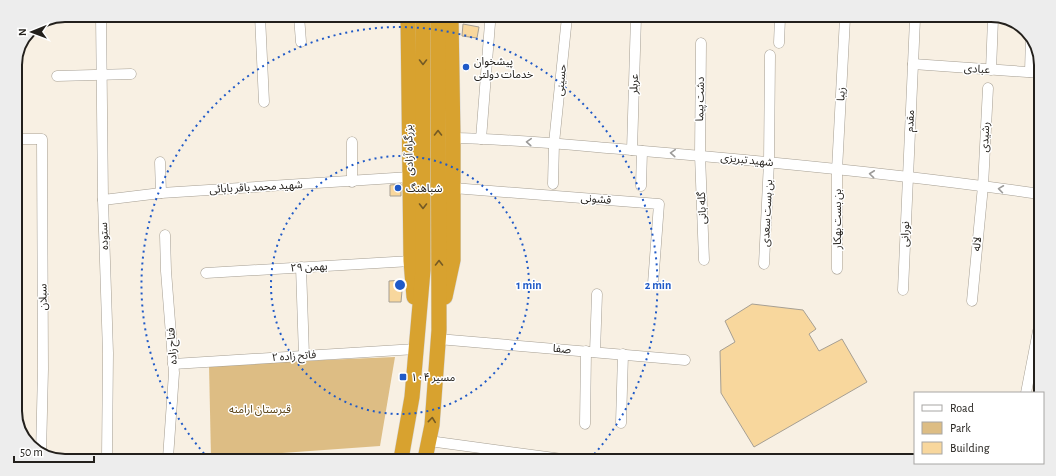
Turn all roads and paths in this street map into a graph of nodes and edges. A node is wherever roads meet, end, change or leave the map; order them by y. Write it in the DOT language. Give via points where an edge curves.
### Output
graph roads {
  1 [pos="101,22"];
  2 [pos="260,22"];
  3 [pos="299,22"];
  4 [pos="408,22"];
  5 [pos="445,22"];
  6 [pos="445,22"];
  7 [pos="566,22"];
  8 [pos="636,22"];
  9 [pos="780,22"];
  10 [pos="845,22"];
  11 [pos="915,22"];
  12 [pos="993,22"];
  13 [pos="422,23"];
  14 [pos="490,23"];
  15 [pos="301,42"];
  16 [pos="701,43"];
  17 [pos="779,43"];
  18 [pos="1031,48"];
  19 [pos="770,55"];
  20 [pos="913,64"];
  21 [pos="991,70"];
  22 [pos="1030,72"];
  23 [pos="1034,72"];
  24 [pos="131,74"];
  25 [pos="102,75"];
  26 [pos="57,76"];
  27 [pos="988,88"];
  28 [pos="264,102"];
  29 [pos="22,138"];
  30 [pos="453,138"];
  31 [pos="481,139"];
  32 [pos="352,142"];
  33 [pos="554,143"];
  34 [pos="637,151"];
  35 [pos="700,155"];
  36 [pos="160,162"];
  37 [pos="769,162"];
  38 [pos="837,170"];
  39 [pos="410,177"];
  40 [pos="907,178"];
  41 [pos="352,182"];
  42 [pos="553,184"];
  43 [pos="641,186"];
  44 [pos="983,186"];
  45 [pos="453,188"];
  46 [pos="161,193"];
  47 [pos="1034,193"];
  48 [pos="104,200"];
  49 [pos="165,235"];
  50 [pos="704,260"];
  51 [pos="411,261"];
  52 [pos="764,264"];
  53 [pos="301,267"];
  54 [pos="837,269"];
  55 [pos="206,273"];
  56 [pos="653,284"];
  57 [pos="903,290"];
  58 [pos="597,294"];
  59 [pos="972,301"];
  60 [pos="417,331"];
  61 [pos="439,334"];
  62 [pos="416,349"];
  63 [pos="591,351"];
  64 [pos="1034,352"];
  65 [pos="622,354"];
  66 [pos="304,356"];
  67 [pos="685,360"];
  68 [pos="173,364"];
  69 [pos="1026,392"];
  70 [pos="621,423"];
  71 [pos="585,424"];
  72 [pos="429,441"];
  73 [pos="41,446"];
  74 [pos="107,454"];
  75 [pos="168,454"];
  76 [pos="402,454"];
  77 [pos="426,454"];
  78 [pos="525,454"];
  1 -- 25 [label="street, ستوده"];
  2 -- 28 [label="street"];
  3 -- 15 [label="street"];
  4 -- 39 [label="highway, بزرگراه آزادی"];
  5 -- 30 [label="highway"];
  61 -- 6 [label="highway, one-way"];
  7 -- 33 [label="street, حسینی"];
  8 -- 34 [label="street, عربلر"];
  9 -- 17 [label="street"];
  10 -- 38 [label="street, زیبا"];
  11 -- 20 [label="street"];
  12 -- 21 [label="street"];
  13 -- 60 [label="highway, بزرگراه آزادی, one-way" via="423,270"];
  14 -- 31 [label="street"];
  16 -- 35 [label="street, دشت پیما"];
  18 -- 22 [label="street"];
  19 -- 37 [label="street, بن بست سعدی"];
  20 -- 21 [label="street, عبادی"];
  20 -- 40 [label="street, مقدم"];
  21 -- 22 [label="street, عبادی"];
  22 -- 23 [label="street, عبادی"];
  24 -- 25 [label="street"];
  25 -- 26 [label="street"];
  25 -- 48 [label="street, ستوده"];
  27 -- 44 [label="street, رشیدی"];
  29 -- 73 [label="street, سبلان" via="42,139"];
  30 -- 31 [label="street, شهید تبریزی"];
  30 -- 45 [label="highway"];
  33 -- 31 [label="street, شهید تبریزی, one-way"];
  32 -- 41 [label="street"];
  33 -- 34 [label="street, شهید تبریزی"];
  33 -- 42 [label="street, حسینی"];
  35 -- 34 [label="street, شهید تبریزی, one-way"];
  34 -- 43 [label="street, عربلر"];
  35 -- 37 [label="street, شهید تبریزی"];
  35 -- 50 [label="street, گله بانی"];
  36 -- 46 [label="street"];
  37 -- 38 [label="street, شهید تبریزی"];
  37 -- 52 [label="street, بن بست سعدی"];
  40 -- 38 [label="street, شهید تبریزی, one-way"];
  38 -- 54 [label="street, بن بست بهکار"];
  39 -- 41 [label="street, شهید محمد باقر بابائی"];
  39 -- 51 [label="highway, بزرگراه آزادی"];
  40 -- 44 [label="street, شهید تبریزی"];
  40 -- 57 [label="street, نورانی"];
  41 -- 46 [label="street, شهید محمد باقر بابائی"];
  47 -- 44 [label="street, شهید تبریزی, one-way"];
  44 -- 59 [label="street, لاله"];
  45 -- 56 [label="street, قشونی" via="659,204"];
  45 -- 61 [label="highway" via="453,260"];
  46 -- 48 [label="street, شهید محمد باقر بابائی"];
  48 -- 74 [label="street, ستوده" via="108,353"];
  49 -- 68 [label="street, فتاح زاده"];
  51 -- 53 [label="street, ۲۹ بهمن"];
  51 -- 60 [label="highway, بزرگراه آزادی"];
  53 -- 55 [label="street, ۲۹ بهمن"];
  53 -- 66 [label="street"];
  58 -- 63 [label="street"];
  60 -- 62 [label="highway, بزرگراه آزادی"];
  61 -- 63 [label="street, صفا"];
  72 -- 61 [label="highway, one-way"];
  62 -- 66 [label="street, فاتح زاده ۲"];
  62 -- 76 [label="highway, بزرگراه آزادی" via="412,397"];
  63 -- 65 [label="street, صفا"];
  63 -- 71 [label="street"];
  64 -- 69 [label="street"];
  65 -- 67 [label="street, صفا"];
  65 -- 70 [label="street"];
  66 -- 68 [label="street, فاتح زاده ۲"];
  68 -- 75 [label="street, فتاح زاده"];
  72 -- 77 [label="highway"];
  72 -- 78 [label="street"];
}
